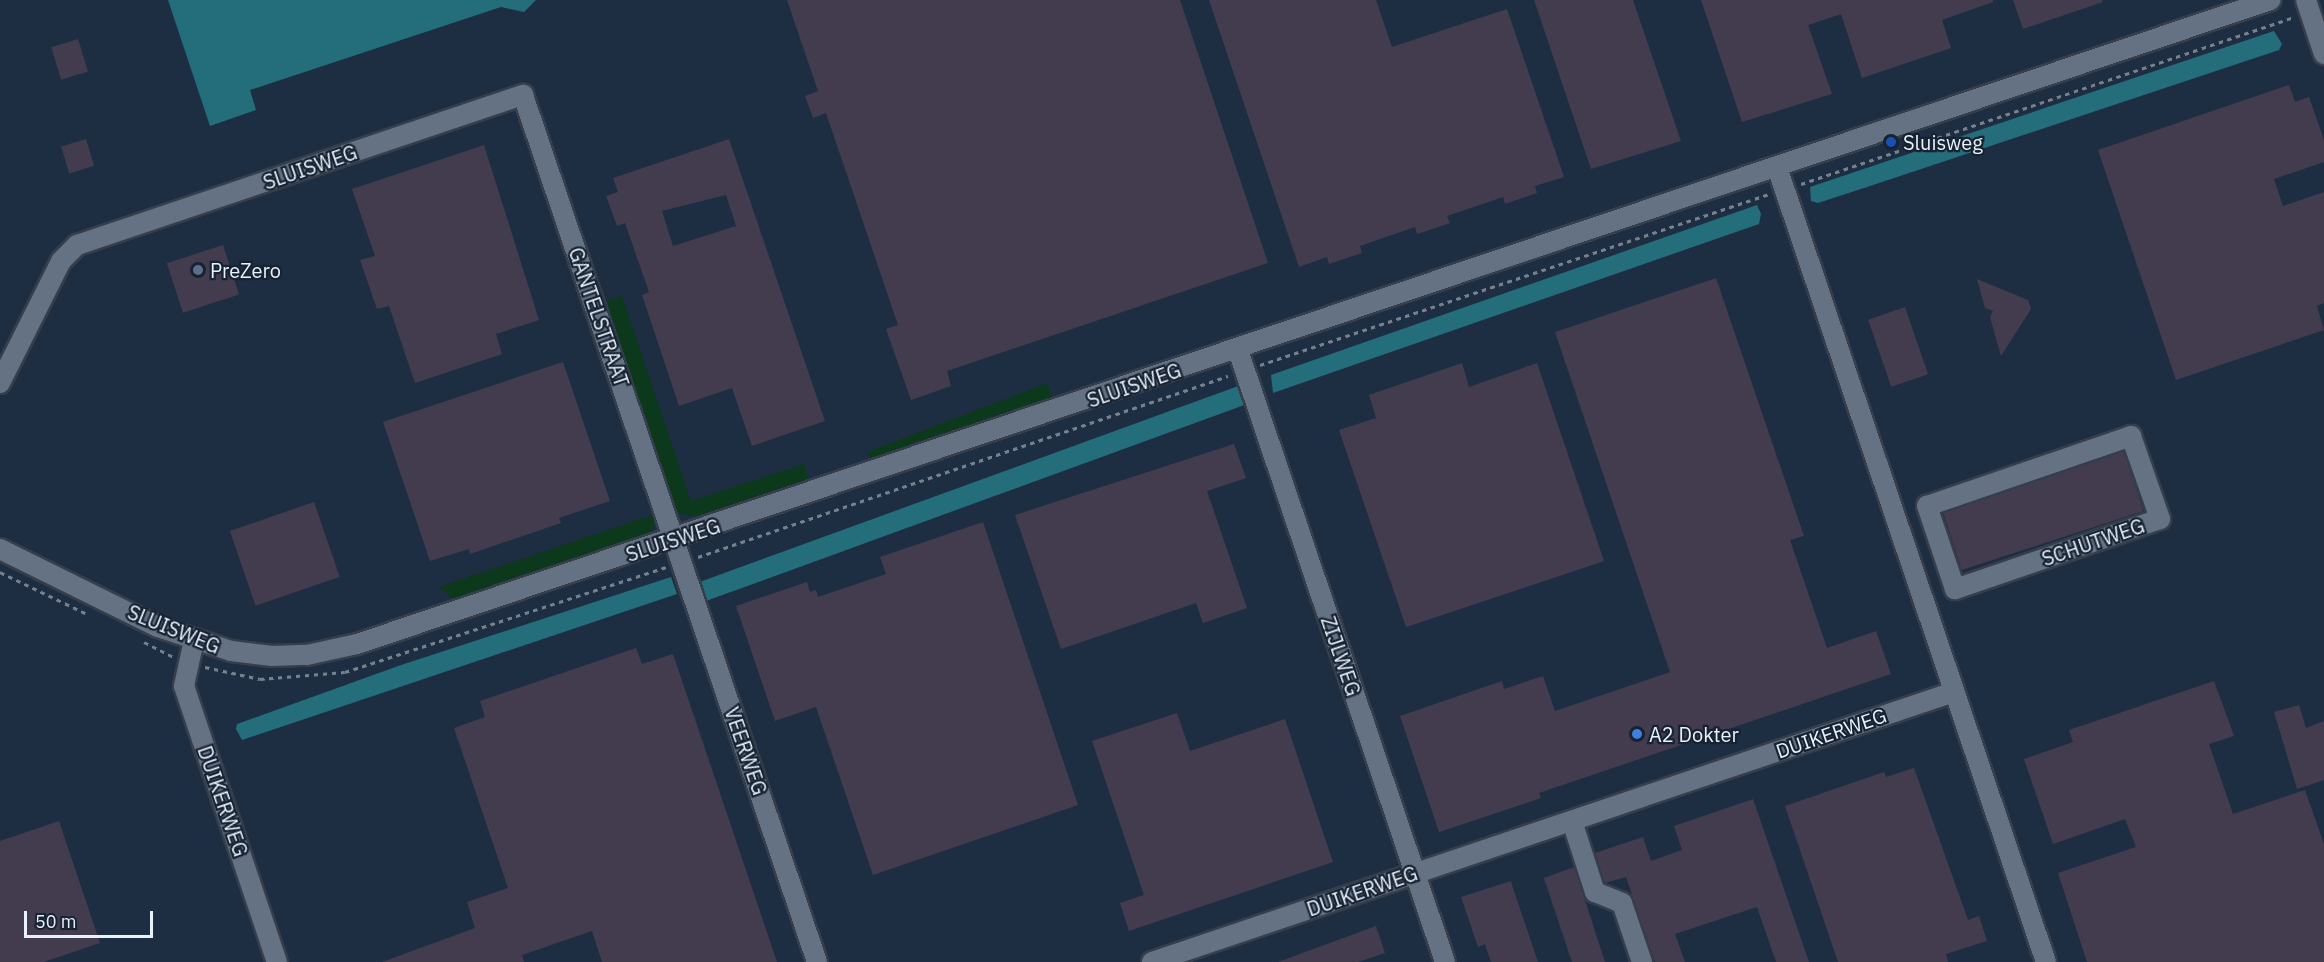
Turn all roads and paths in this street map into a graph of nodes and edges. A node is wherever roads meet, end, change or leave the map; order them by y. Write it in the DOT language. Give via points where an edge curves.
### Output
graph roads {
  1 [pos="2271,0"];
  2 [pos="2306,0"];
  3 [pos="2324,54"];
  4 [pos="523,95"];
  5 [pos="1777,167"];
  6 [pos="1238,350"];
  7 [pos="0,383"];
  8 [pos="675,540"];
  9 [pos="1939,542"];
  10 [pos="0,549"];
  11 [pos="1906,553"];
  12 [pos="194,640"];
  13 [pos="1954,692"];
  14 [pos="1572,821"];
  15 [pos="1415,874"];
  16 [pos="277,962"];
  17 [pos="817,962"];
  18 [pos="1152,962"];
  19 [pos="1445,962"];
  20 [pos="1642,962"];
  21 [pos="2046,962"];
  1 -- 5 [label="street, SLUISWEG"];
  2 -- 3 [label="street"];
  4 -- 7 [label="street, SLUISWEG" via="77,244 61,261"];
  4 -- 8 [label="street, GANTELSTRAAT"];
  5 -- 6 [label="street, SLUISWEG"];
  5 -- 11 [label="street"];
  6 -- 8 [label="street, SLUISWEG"];
  6 -- 15 [label="street, ZIJLWEG"];
  8 -- 12 [label="street, SLUISWEG" via="357,644 307,655 272,657"];
  8 -- 17 [label="street, VEERWEG"];
  9 -- 9 [label="street, SCHUTWEG" via="1955,589 2160,519 2131,436 1927,506"];
  9 -- 11 [label="street"];
  10 -- 12 [label="street, SLUISWEG" via="158,627"];
  11 -- 13 [label="street"];
  12 -- 16 [label="street, DUIKERWEG" via="184,686"];
  13 -- 14 [label="street, DUIKERWEG"];
  13 -- 21 [label="street"];
  14 -- 15 [label="street, DUIKERWEG"];
  14 -- 20 [label="street" via="1595,892 1622,903"];
  15 -- 18 [label="street, DUIKERWEG"];
  15 -- 19 [label="street, ZIJLWEG"];
}
